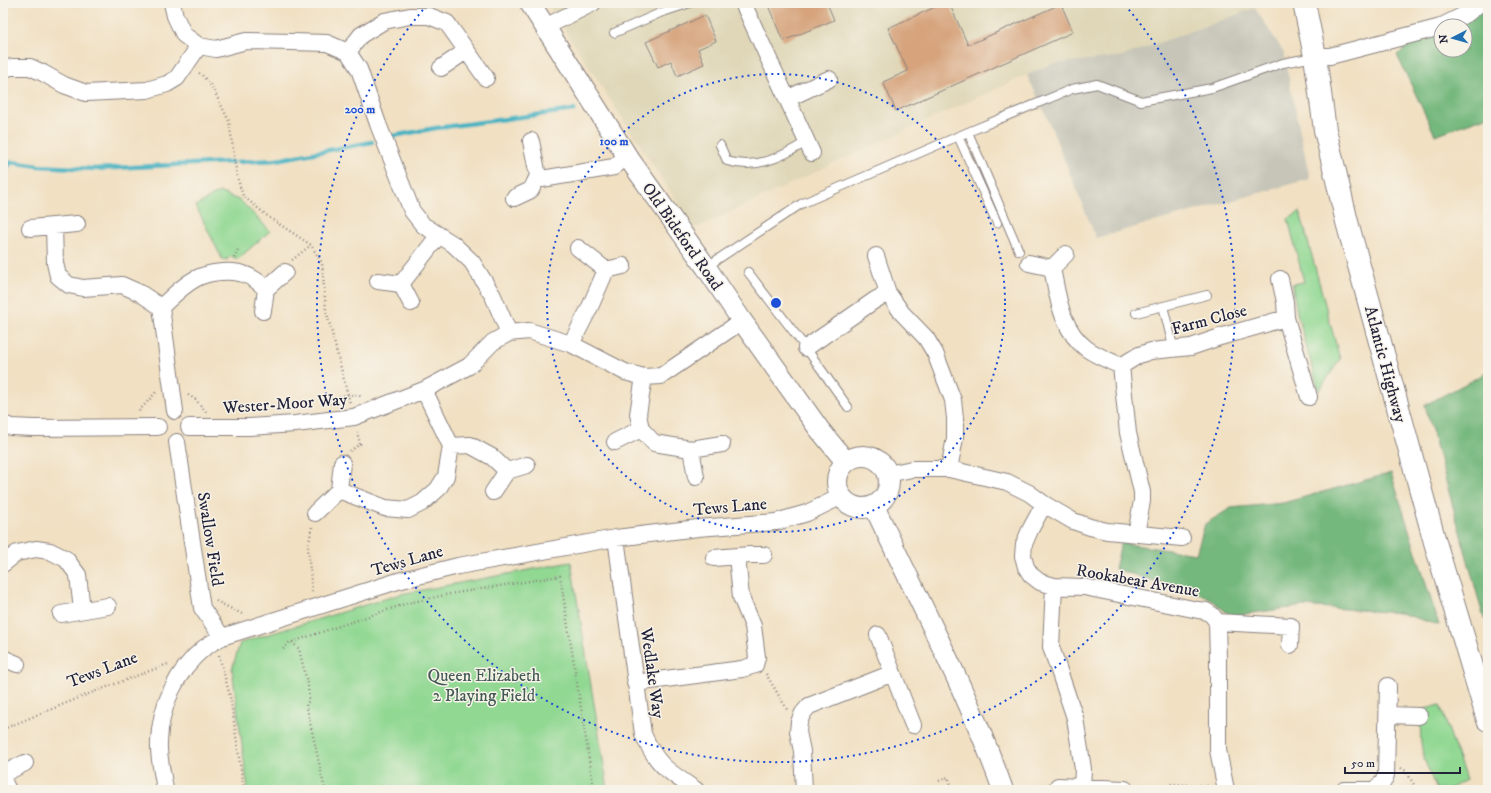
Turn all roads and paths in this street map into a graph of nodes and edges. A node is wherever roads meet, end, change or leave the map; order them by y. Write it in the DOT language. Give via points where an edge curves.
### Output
graph roads {
  1 [pos="172,3"];
  2 [pos="530,3"];
  3 [pos="593,3"];
  4 [pos="690,3"];
  5 [pos="743,3"];
  6 [pos="1304,3"];
  7 [pos="1480,3"];
  8 [pos="1458,18"];
  9 [pos="546,28"];
  10 [pos="1433,28"];
  11 [pos="614,33"];
  12 [pos="199,46"];
  13 [pos="466,51"];
  14 [pos="348,52"];
  15 [pos="1315,56"];
  16 [pos="186,66"];
  17 [pos="441,68"];
  18 [pos="3,69"];
  19 [pos="486,78"];
  20 [pos="829,79"];
  21 [pos="787,99"];
  22 [pos="968,132"];
  23 [pos="958,136"];
  24 [pos="531,141"];
  25 [pos="720,145"];
  26 [pos="809,147"];
  27 [pos="628,156"];
  28 [pos="538,176"];
  29 [pos="514,198"];
  30 [pos="997,223"];
  31 [pos="77,224"];
  32 [pos="54,226"];
  33 [pos="30,228"];
  34 [pos="439,235"];
  35 [pos="311,245"];
  36 [pos="578,248"];
  37 [pos="1066,254"];
  38 [pos="876,256"];
  39 [pos="1024,257"];
  40 [pos="623,266"];
  41 [pos="706,267"];
  42 [pos="1052,268"];
  43 [pos="606,270"];
  44 [pos="284,272"];
  45 [pos="748,272"];
  46 [pos="1280,279"];
  47 [pos="378,281"];
  48 [pos="401,284"];
  49 [pos="266,289"];
  50 [pos="888,293"];
  51 [pos="1207,294"];
  52 [pos="411,303"];
  53 [pos="1163,306"];
  54 [pos="161,307"];
  55 [pos="263,311"];
  56 [pos="1136,313"];
  57 [pos="1286,318"];
  58 [pos="742,321"];
  59 [pos="509,333"];
  60 [pos="571,344"];
  61 [pos="806,348"];
  62 [pos="1174,350"];
  63 [pos="1121,366"];
  64 [pos="644,377"];
  65 [pos="172,386"];
  66 [pos="424,390"];
  67 [pos="348,396"];
  68 [pos="1309,397"];
  69 [pos="365,398"];
  70 [pos="328,406"];
  71 [pos="848,407"];
  72 [pos="175,411"];
  73 [pos="207,414"];
  74 [pos="136,415"];
  75 [pos="3,424"];
  76 [pos="158,427"];
  77 [pos="189,427"];
  78 [pos="641,429"];
  79 [pos="177,442"];
  80 [pos="616,442"];
  81 [pos="722,444"];
  82 [pos="451,446"];
  83 [pos="691,449"];
  84 [pos="846,462"];
  85 [pos="342,463"];
  86 [pos="527,465"];
  87 [pos="949,469"];
  88 [pos="507,471"];
  89 [pos="888,474"];
  90 [pos="696,477"];
  91 [pos="339,490"];
  92 [pos="493,492"];
  93 [pos="840,497"];
  94 [pos="1044,504"];
  95 [pos="874,506"];
  96 [pos="314,513"];
  97 [pos="1136,534"];
  98 [pos="616,538"];
  99 [pos="1182,538"];
  100 [pos="764,555"];
  101 [pos="737,556"];
  102 [pos="714,558"];
  103 [pos="3,564"];
  104 [pos="1054,586"];
  105 [pos="200,593"];
  106 [pos="312,593"];
  107 [pos="108,606"];
  108 [pos="82,610"];
  109 [pos="60,614"];
  110 [pos="1217,622"];
  111 [pos="262,623"];
  112 [pos="878,636"];
  113 [pos="217,640"];
  114 [pos="292,642"];
  115 [pos="1290,645"];
  116 [pos="283,649"];
  117 [pos="194,658"];
  118 [pos="755,665"];
  119 [pos="893,673"];
  120 [pos="636,684"];
  121 [pos="1388,686"];
  122 [pos="1388,716"];
  123 [pos="1420,716"];
  124 [pos="1488,720"];
  125 [pos="799,722"];
  126 [pos="913,725"];
  127 [pos="3,729"];
  128 [pos="25,763"];
  129 [pos="1387,767"];
  130 [pos="3,774"];
  131 [pos="3,780"];
  132 [pos="939,781"];
  133 [pos="1058,786"];
  134 [pos="1082,787"];
  135 [pos="1225,788"];
  136 [pos="1125,789"];
  137 [pos="8,790"];
  138 [pos="165,790"];
  139 [pos="244,790"];
  140 [pos="325,790"];
  141 [pos="594,790"];
  142 [pos="696,790"];
  143 [pos="804,790"];
  144 [pos="953,790"];
  145 [pos="1003,790"];
  146 [pos="1167,790"];
  147 [pos="1344,790"];
  148 [pos="1371,790"];
  149 [pos="1374,790"];
  150 [pos="1417,790"];
  1 -- 12 [label="street" via="184,34"];
  2 -- 9 [label="street, Old Bideford Road"];
  3 -- 9 [label="street"];
  4 -- 11 [label="lane"];
  5 -- 21 [label="street"];
  6 -- 15 [label="highway, Atlantic Highway"];
  7 -- 8 [label="street"];
  9 -- 27 [label="street, Old Bideford Road"];
  10 -- 15 [label="street" via="1330,56"];
  12 -- 14 [label="street" via="216,49 246,41 327,43"];
  12 -- 16 [label="street"];
  13 -- 14 [label="street" via="446,23 429,16 410,16 384,21 361,34"];
  13 -- 17 [label="street"];
  13 -- 19 [label="street"];
  14 -- 34 [label="street" via="359,69 412,210 423,225"];
  15 -- 22 [label="lane" via="1283,63 1212,88 1141,101 1097,84 1072,89"];
  15 -- 124 [label="highway, Atlantic Highway" via="1325,130 1347,222"];
  16 -- 18 [label="street" via="177,78 147,90 86,93 64,85 30,67"];
  16 -- 35 [label="path" via="202,75 212,87 229,121 237,176 243,196 270,218"];
  20 -- 21 [label="street"];
  21 -- 26 [label="street"];
  22 -- 23 [label="lane"];
  22 -- 39 [label="lane"];
  23 -- 30 [label="lane"];
  23 -- 41 [label="lane" via="801,204"];
  24 -- 28 [label="street"];
  25 -- 26 [label="lane" via="727,160 736,163 762,163"];
  27 -- 28 [label="street" via="614,167 542,179"];
  27 -- 41 [label="street, Old Bideford Road"];
  28 -- 29 [label="street" via="531,190"];
  31 -- 32 [label="street"];
  32 -- 33 [label="street"];
  32 -- 54 [label="street" via="58,276 69,285 83,288 122,285 140,292"];
  34 -- 48 [label="street"];
  34 -- 59 [label="street" via="472,262 493,296"];
  35 -- 44 [label="path" via="287,264"];
  35 -- 67 [label="path" via="322,263 326,310"];
  36 -- 43 [label="street"];
  37 -- 42 [label="street"];
  38 -- 50 [label="street"];
  39 -- 42 [label="street"];
  40 -- 43 [label="street"];
  41 -- 58 [label="street, Old Bideford Road"];
  42 -- 63 [label="street" via="1062,316 1070,330 1088,349"];
  43 -- 60 [label="street"];
  44 -- 49 [label="street"];
  45 -- 61 [label="lane"];
  46 -- 57 [label="street"];
  47 -- 48 [label="street"];
  48 -- 52 [label="street"];
  49 -- 54 [label="street" via="244,274 213,273 183,287"];
  49 -- 55 [label="street"];
  50 -- 61 [label="street"];
  50 -- 87 [label="street" via="902,313 926,338 935,353 953,400 955,438"];
  51 -- 53 [label="lane"];
  53 -- 56 [label="lane"];
  53 -- 62 [label="lane"];
  54 -- 65 [label="street"];
  57 -- 62 [label="street, Farm Close"];
  57 -- 68 [label="street"];
  58 -- 64 [label="street, Wester-Moor Way" via="661,376"];
  58 -- 84 [label="street, Old Bideford Road" via="819,429"];
  59 -- 60 [label="street, Wester-Moor Way" via="529,331"];
  59 -- 66 [label="street, Wester-Moor Way" via="493,342 469,366"];
  60 -- 64 [label="street, Wester-Moor Way" via="625,372"];
  61 -- 71 [label="lane"];
  62 -- 63 [label="street, Farm Close" via="1139,355"];
  63 -- 97 [label="street" via="1128,433 1142,492"];
  64 -- 78 [label="street" via="638,414"];
  65 -- 72 [label="street"];
  65 -- 73 [label="path" via="182,387"];
  65 -- 74 [label="path" via="159,388"];
  66 -- 77 [label="street, Wester-Moor Way" via="354,417 272,426"];
  66 -- 82 [label="street"];
  67 -- 69 [label="path" via="356,394"];
  67 -- 70 [label="path" via="332,401"];
  72 -- 76 [label="street" via="162,417"];
  72 -- 77 [label="street" via="186,417"];
  75 -- 76 [label="street" via="34,428"];
  76 -- 79 [label="street" via="164,438"];
  77 -- 79 [label="street" via="184,438"];
  78 -- 80 [label="street"];
  78 -- 83 [label="street" via="654,443"];
  79 -- 105 [label="street, Swallow Field"];
  81 -- 83 [label="street"];
  82 -- 88 [label="street" via="470,445 492,457"];
  82 -- 91 [label="street" via="446,476 438,489 422,503 408,510 385,508"];
  83 -- 90 [label="street"];
  84 -- 89 [label="street" via="854,457 865,456 881,464"];
  84 -- 93 [label="street" via="837,477"];
  85 -- 91 [label="street"];
  86 -- 88 [label="street"];
  87 -- 89 [label="street" via="912,469"];
  87 -- 94 [label="street" via="1007,482"];
  88 -- 92 [label="street"];
  89 -- 95 [label="street" via="886,494 880,503"];
  91 -- 96 [label="street"];
  93 -- 95 [label="street" via="853,507 864,509"];
  93 -- 98 [label="street, Tews Lane" via="808,513 776,522"];
  94 -- 97 [label="street" via="1073,521 1107,531"];
  94 -- 104 [label="street, Rookabear Avenue" via="1024,544 1023,556 1031,575 1040,582"];
  95 -- 145 [label="street" via="956,674"];
  96 -- 106 [label="path" via="308,548"];
  97 -- 99 [label="street"];
  98 -- 111 [label="street, Tews Lane" via="458,566"];
  98 -- 120 [label="street, Wedlake Way"];
  100 -- 101 [label="street"];
  101 -- 102 [label="street"];
  101 -- 118 [label="street" via="741,597 753,626 757,658"];
  103 -- 108 [label="street" via="17,553 36,549 50,551 66,559 78,575"];
  104 -- 110 [label="street, Rookabear Avenue" via="1084,586 1206,611"];
  104 -- 134 [label="street" via="1051,647 1075,718 1083,769"];
  105 -- 111 [label="path"];
  105 -- 113 [label="street, Swallow Field" via="202,608"];
  107 -- 108 [label="street"];
  108 -- 109 [label="street"];
  110 -- 115 [label="street" via="1291,626"];
  110 -- 135 [label="street" via="1218,750"];
  111 -- 113 [label="street, Tews Lane"];
  112 -- 119 [label="street"];
  113 -- 117 [label="street, Tews Lane"];
  113 -- 139 [label="path" via="218,654 230,696"];
  114 -- 116 [label="path"];
  114 -- 140 [label="path" via="299,650 308,686 309,702 306,704"];
  114 -- 141 [label="path" via="408,603 560,576"];
  117 -- 127 [label="path, Tews Lane" via="142,673"];
  117 -- 138 [label="street" via="181,672 172,688 161,722 159,742"];
  118 -- 120 [label="street"];
  118 -- 125 [label="path" via="764,670 788,711"];
  119 -- 125 [label="street" via="810,706"];
  119 -- 126 [label="street"];
  120 -- 142 [label="street, Wedlake Way" via="643,734 651,751 669,772"];
  121 -- 122 [label="street"];
  122 -- 123 [label="street"];
  122 -- 129 [label="street"];
  125 -- 143 [label="street"];
  128 -- 130 [label="street"];
  129 -- 149 [label="street" via="1383,782"];
  129 -- 150 [label="path" via="1406,771"];
  131 -- 137 [label="street"];
  132 -- 144 [label="path" via="948,777"];
  133 -- 134 [label="street"];
  134 -- 136 [label="street"];
  135 -- 146 [label="path" via="1169,784"];
  147 -- 148 [label="street"];
}
